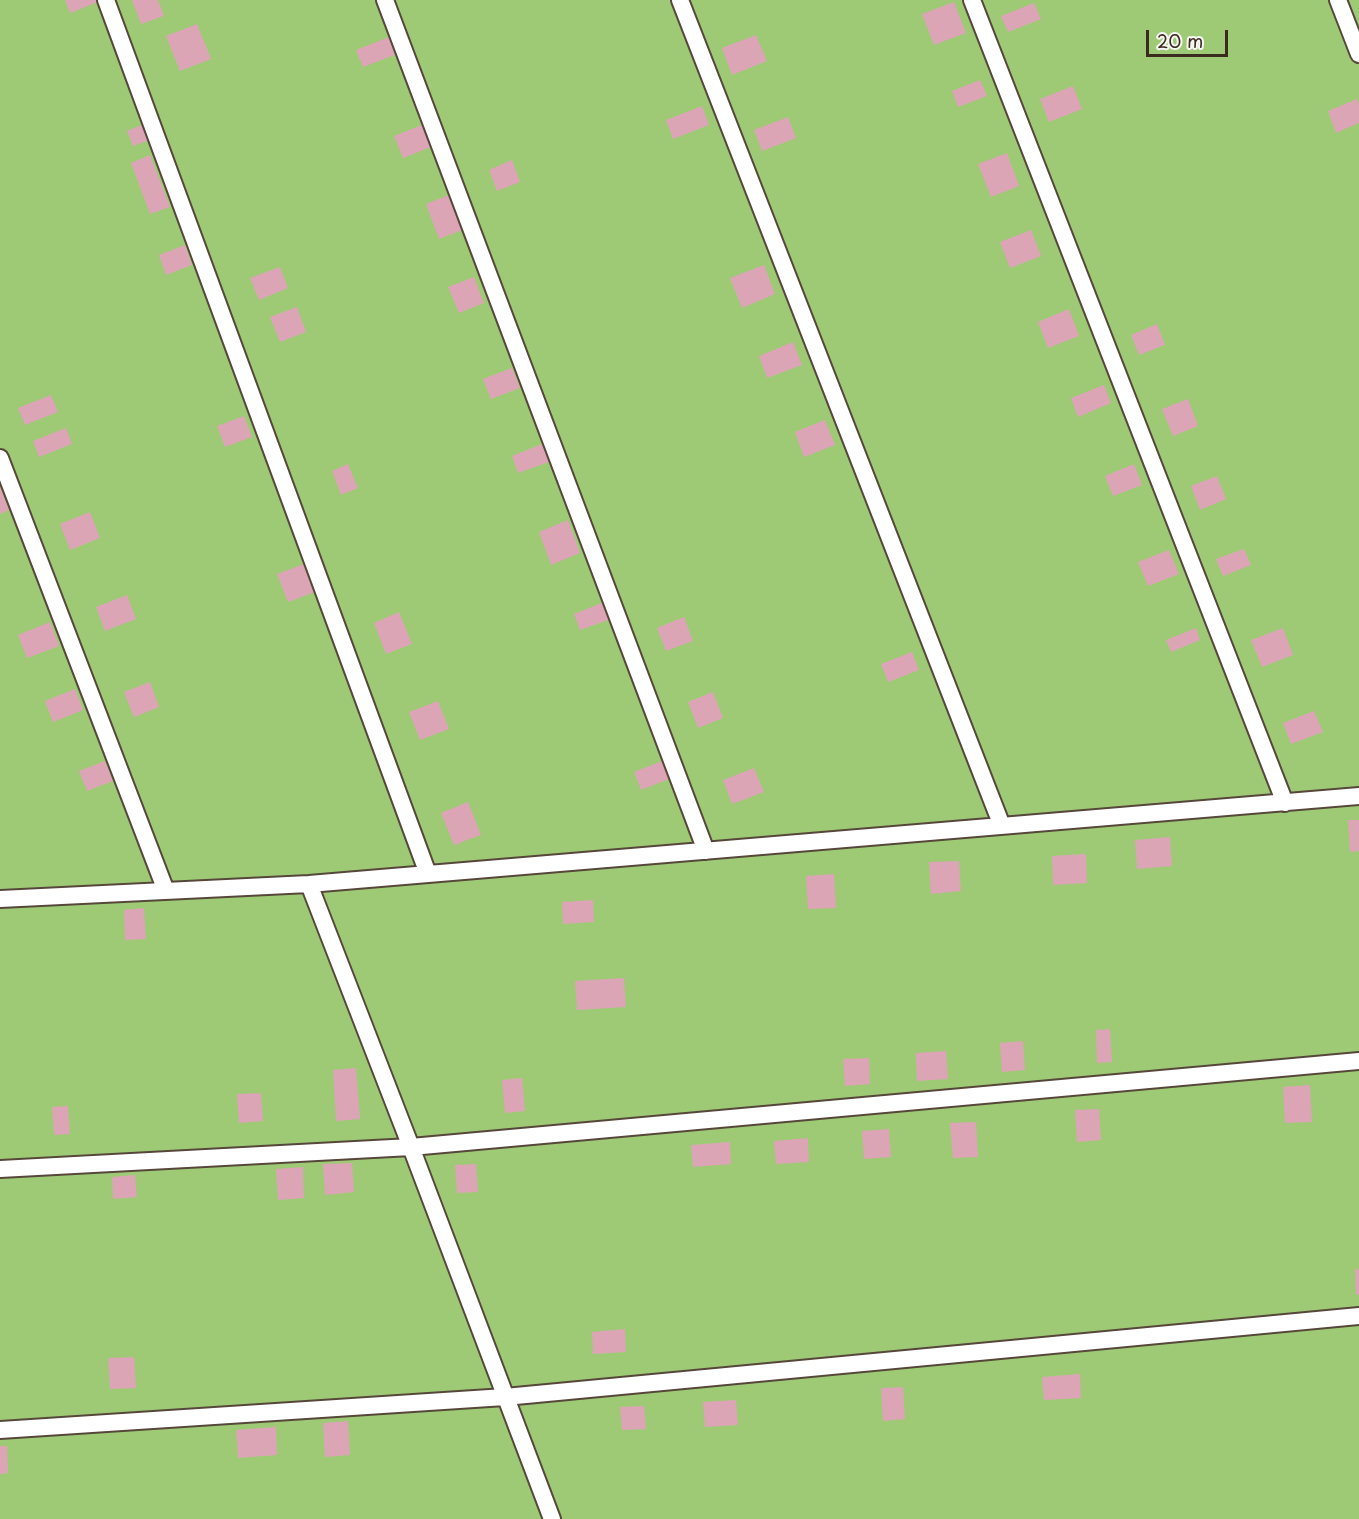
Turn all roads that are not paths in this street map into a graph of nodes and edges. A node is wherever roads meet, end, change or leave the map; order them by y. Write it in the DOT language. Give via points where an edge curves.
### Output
graph roads {
  1 [pos="106,0"];
  2 [pos="385,0"];
  3 [pos="680,0"];
  4 [pos="972,0"];
  5 [pos="1338,0"];
  6 [pos="1359,54"];
  7 [pos="0,458"];
  8 [pos="1359,796"];
  9 [pos="1285,802"];
  10 [pos="1002,826"];
  11 [pos="706,851"];
  12 [pos="428,874"];
  13 [pos="309,884"];
  14 [pos="166,891"];
  15 [pos="0,899"];
  16 [pos="1359,1061"];
  17 [pos="411,1147"];
  18 [pos="0,1169"];
  19 [pos="1359,1316"];
  20 [pos="505,1396"];
  21 [pos="0,1430"];
  22 [pos="552,1519"];
  1 -- 12 [label="lane"];
  2 -- 11 [label="lane"];
  3 -- 10 [label="lane"];
  4 -- 9 [label="lane"];
  5 -- 6 [label="lane"];
  7 -- 14 [label="lane"];
  8 -- 9 [label="lane"];
  9 -- 10 [label="lane"];
  10 -- 11 [label="lane"];
  11 -- 12 [label="lane"];
  12 -- 13 [label="lane"];
  13 -- 14 [label="lane"];
  13 -- 17 [label="lane"];
  14 -- 15 [label="lane"];
  16 -- 17 [label="lane"];
  17 -- 18 [label="lane"];
  17 -- 20 [label="lane"];
  19 -- 20 [label="lane"];
  20 -- 21 [label="lane"];
  20 -- 22 [label="lane"];
}
